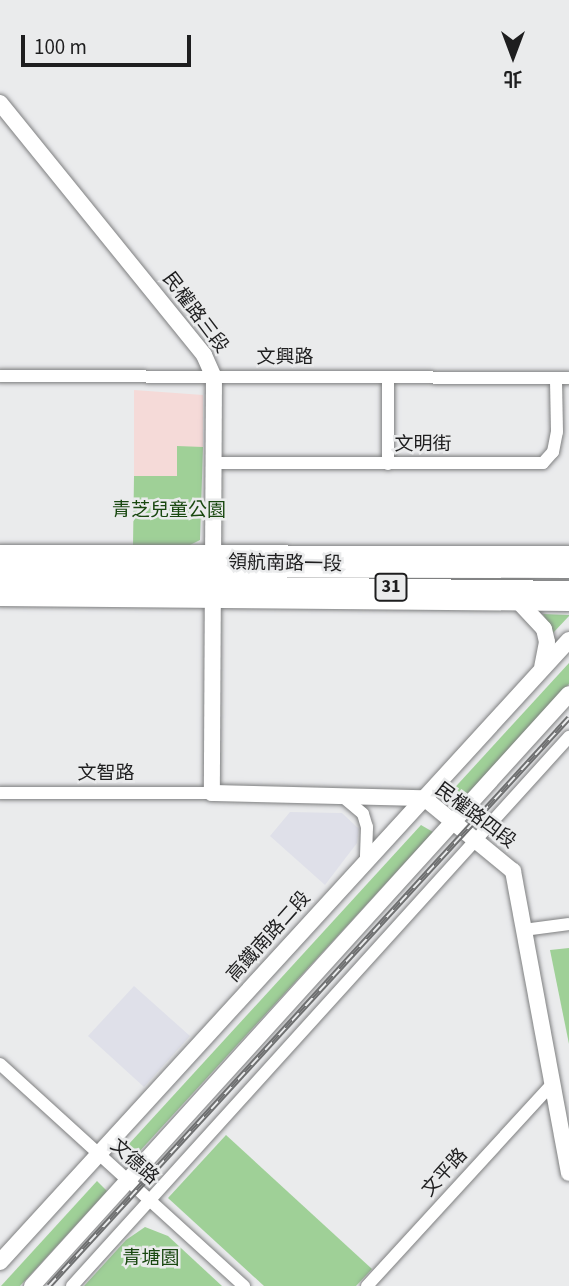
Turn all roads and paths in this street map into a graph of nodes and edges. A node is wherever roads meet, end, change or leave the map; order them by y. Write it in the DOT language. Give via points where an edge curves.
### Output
graph roads {
  1 [pos="0,103"];
  2 [pos="0,376"];
  3 [pos="214,377"];
  4 [pos="388,378"];
  5 [pos="562,378"];
  6 [pos="214,463"];
  7 [pos="388,464"];
  8 [pos="0,553"];
  9 [pos="518,554"];
  10 [pos="569,554"];
  11 [pos="0,568"];
  12 [pos="569,568"];
  13 [pos="213,576"];
  14 [pos="0,583"];
  15 [pos="569,590"];
  16 [pos="0,598"];
  17 [pos="518,601"];
  18 [pos="569,603"];
  19 [pos="569,640"];
  20 [pos="541,671"];
  21 [pos="569,694"];
  22 [pos="569,737"];
  23 [pos="0,793"];
  24 [pos="212,793"];
  25 [pos="342,796"];
  26 [pos="424,799"];
  27 [pos="453,822"];
  28 [pos="474,842"];
  29 [pos="366,862"];
  30 [pos="569,924"];
  31 [pos="524,930"];
  32 [pos="0,1064"];
  33 [pos="551,1085"];
  34 [pos="98,1155"];
  35 [pos="569,1173"];
  36 [pos="127,1182"];
  37 [pos="149,1201"];
  38 [pos="0,1262"];
  39 [pos="32,1286"];
  40 [pos="72,1286"];
  41 [pos="244,1286"];
  42 [pos="368,1286"];
  1 -- 3 [label="street, 民權路三段" via="204,355"];
  2 -- 3 [label="street, 文興路"];
  3 -- 4 [label="street, 文興路"];
  3 -- 6 [label="street, 民權路三段"];
  4 -- 5 [label="street, 文興路"];
  4 -- 7 [label="street"];
  5 -- 7 [label="street, 文明街" via="553,452 542,463"];
  6 -- 7 [label="street, 文明街"];
  6 -- 13 [label="street, 民權路三段"];
  8 -- 13 [label="street, 領航南路一段 / 31"];
  9 -- 10 [label="street"];
  9 -- 12 [label="street, 31"];
  9 -- 13 [label="street, 領航南路一段 / 31"];
  11 -- 13 [label="main road, 領航南路一段 / 31"];
  12 -- 13 [label="main road, 領航南路一段 / 31"];
  13 -- 14 [label="main road, 領航南路一段 / 31"];
  13 -- 15 [label="main road, 領航南路一段 / 31"];
  13 -- 16 [label="street, 領航南路一段 / 31"];
  13 -- 17 [label="street, 領航南路一段 / 31"];
  13 -- 24 [label="street"];
  17 -- 18 [label="street, 領航南路一段 / 31"];
  17 -- 20 [label="street" via="544,629 547,659"];
  19 -- 20 [label="street, 高鐵南路二段"];
  20 -- 26 [label="street, 高鐵南路二段"];
  21 -- 27 [label="street"];
  22 -- 28 [label="street"];
  23 -- 24 [label="street, 文智路"];
  24 -- 25 [label="street, 民權路四段"];
  25 -- 26 [label="street, 民權路四段"];
  25 -- 29 [label="street" via="355,804 367,827"];
  26 -- 27 [label="street, 民權路四段"];
  26 -- 29 [label="street, 高鐵南路二段"];
  27 -- 28 [label="street, 民權路四段"];
  27 -- 36 [label="street"];
  28 -- 31 [label="street, 民權路四段" via="513,871"];
  28 -- 37 [label="street"];
  29 -- 34 [label="street, 高鐵南路二段"];
  30 -- 31 [label="street"];
  31 -- 33 [label="street, 民權路四段"];
  32 -- 34 [label="street, 文德路"];
  33 -- 35 [label="street, 民權路四段"];
  33 -- 42 [label="street, 文平路"];
  34 -- 36 [label="street, 文德路"];
  34 -- 38 [label="street, 高鐵南路二段"];
  36 -- 37 [label="street, 文德路"];
  36 -- 39 [label="street"];
  37 -- 40 [label="street"];
  37 -- 41 [label="street, 文德路"];
}
